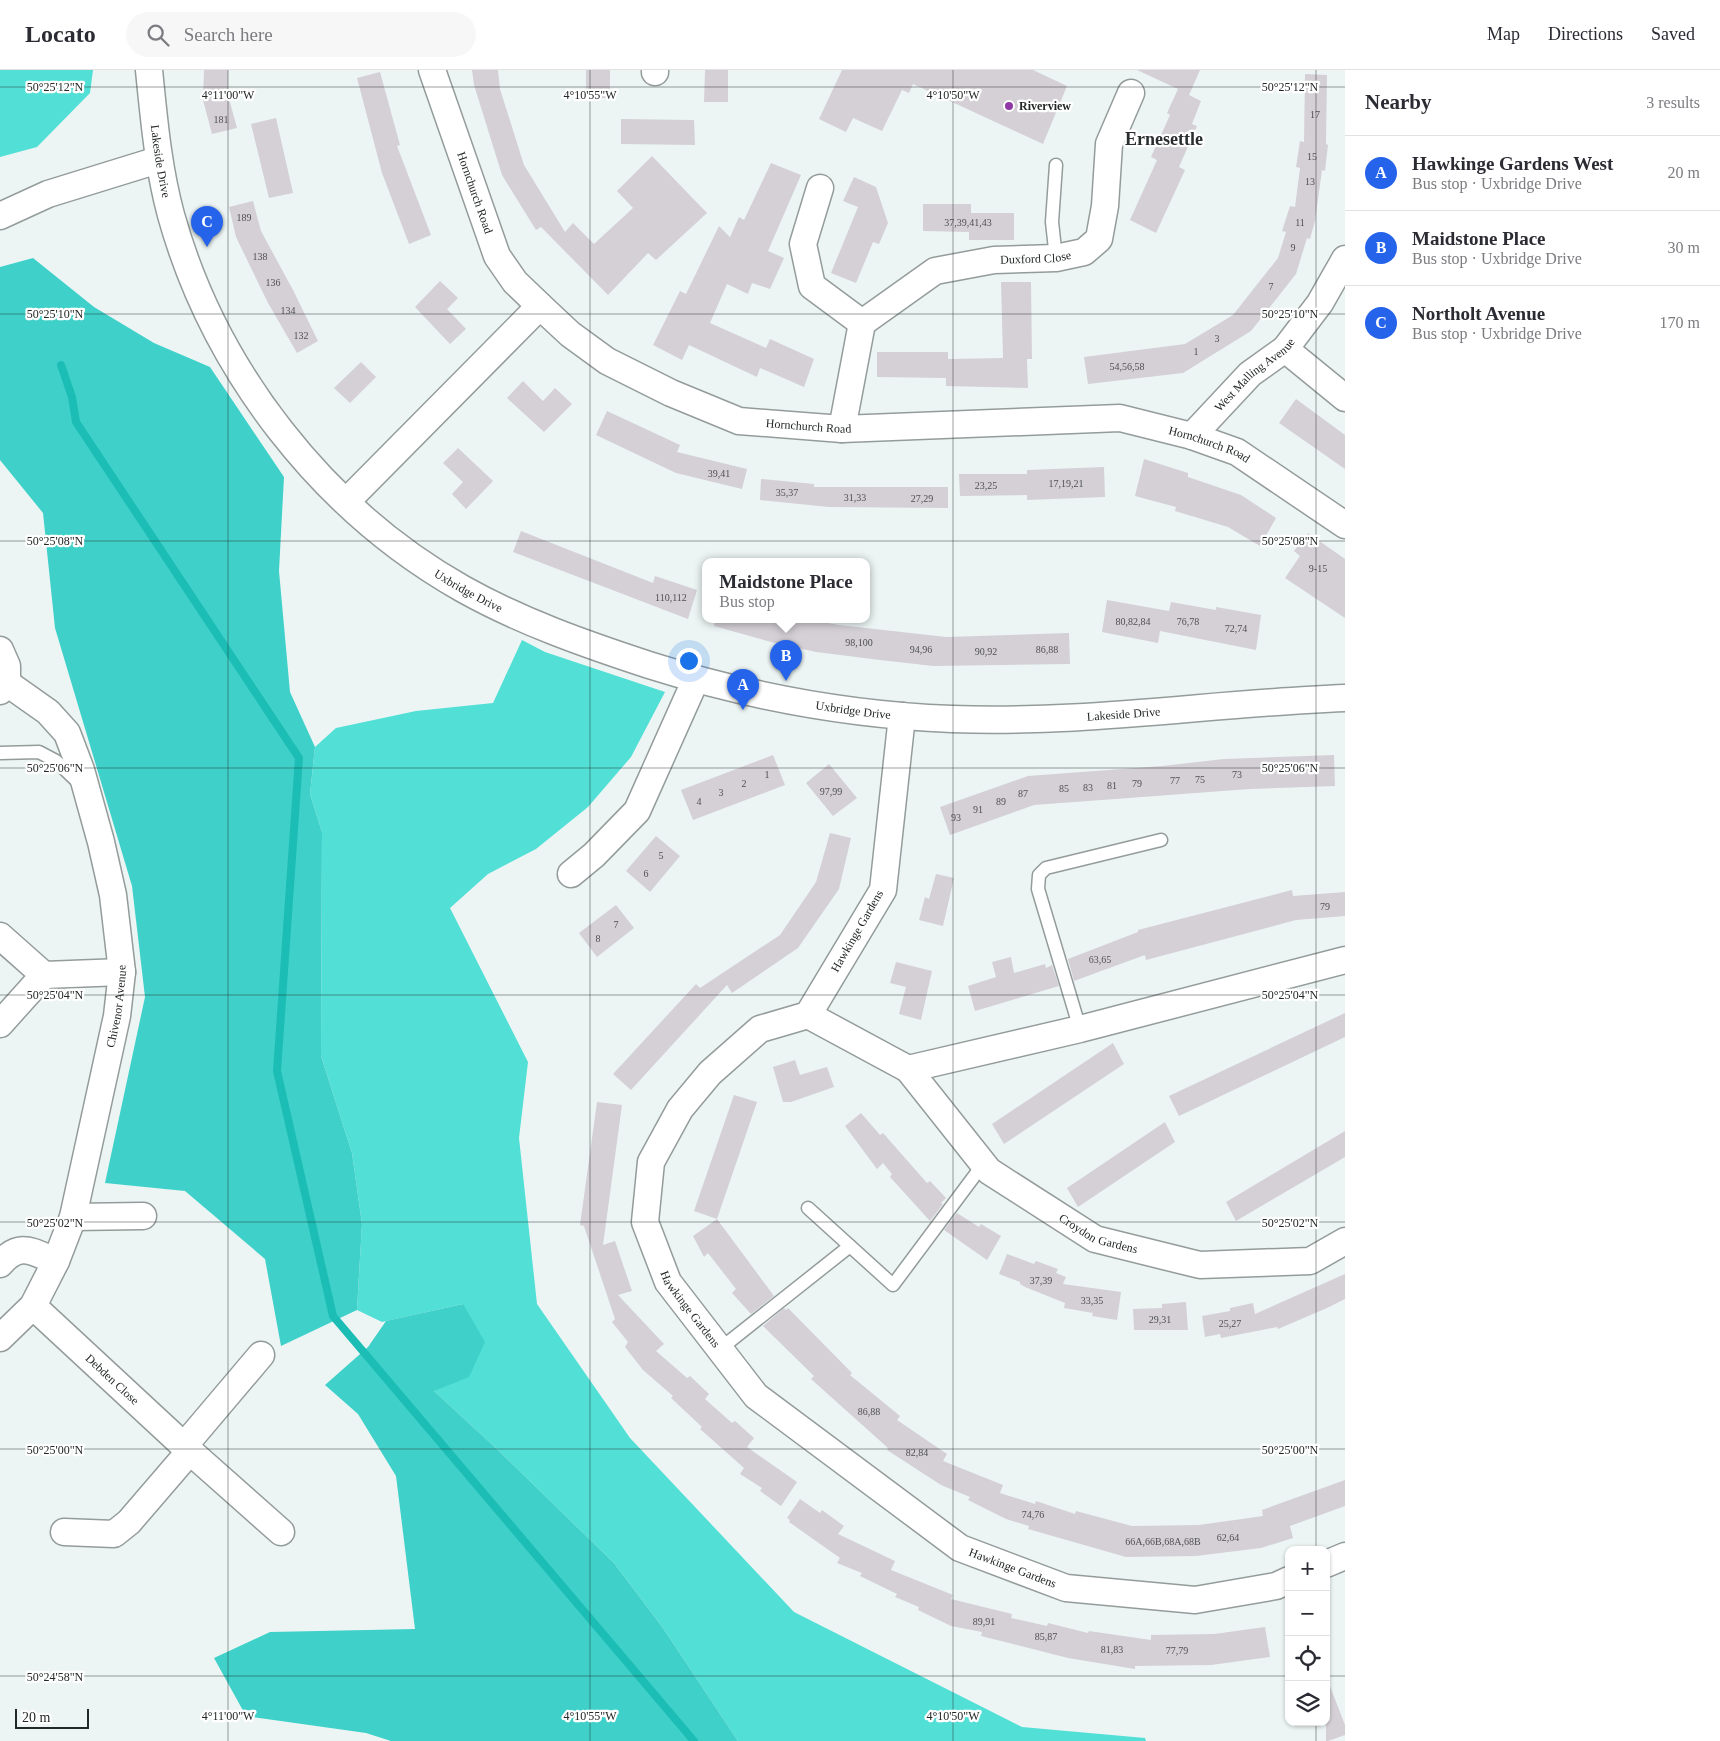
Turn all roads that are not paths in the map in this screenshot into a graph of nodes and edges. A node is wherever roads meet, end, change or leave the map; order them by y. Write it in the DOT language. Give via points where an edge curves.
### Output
graph roads {
  1 [pos="149,70"];
  2 [pos="432,70"];
  3 [pos="1131,93"];
  4 [pos="158,160"];
  5 [pos="1056,165"];
  6 [pos="820,188"];
  7 [pos="0,216"];
  8 [pos="183,250"];
  9 [pos="1056,258"];
  10 [pos="1345,259"];
  11 [pos="540,306"];
  12 [pos="862,323"];
  13 [pos="1284,349"];
  14 [pos="1345,398"];
  15 [pos="842,429"];
  16 [pos="1192,436"];
  17 [pos="346,502"];
  18 [pos="1345,526"];
  19 [pos="0,650"];
  20 [pos="696,679"];
  21 [pos="4,687"];
  22 [pos="1345,698"];
  23 [pos="902,716"];
  24 [pos="0,754"];
  25 [pos="86,789"];
  26 [pos="1161,840"];
  27 [pos="570,874"];
  28 [pos="0,936"];
  29 [pos="1345,960"];
  30 [pos="122,972"];
  31 [pos="44,974"];
  32 [pos="808,1015"];
  33 [pos="0,1024"];
  34 [pos="1080,1028"];
  35 [pos="908,1069"];
  36 [pos="984,1163"];
  37 [pos="808,1208"];
  38 [pos="73,1216"];
  39 [pos="143,1216"];
  40 [pos="1345,1241"];
  41 [pos="850,1246"];
  42 [pos="56,1262"];
  43 [pos="0,1264"];
  44 [pos="33,1306"];
  45 [pos="0,1338"];
  46 [pos="720,1349"];
  47 [pos="260,1355"];
  48 [pos="187,1449"];
  49 [pos="64,1532"];
  50 [pos="282,1532"];
  51 [pos="1285,1582"];
  1 -- 4 [label="street, Lakeside Drive"];
  2 -- 11 [label="street, Hornchurch Road" via="497,256 516,282"];
  3 -- 9 [label="street, Duxford Close" via="1108,144 1105,206 1099,239 1084,252"];
  4 -- 7 [label="street" via="48,194"];
  4 -- 8 [label="street, Lakeside Drive"];
  5 -- 9 [label="lane" via="1052,222"];
  6 -- 12 [label="street" via="803,244 812,286"];
  8 -- 17 [label="street, Uxbridge Drive" via="208,310 248,384 294,447"];
  9 -- 12 [label="street, Duxford Close" via="994,260 935,271"];
  10 -- 13 [label="street, West Malling Avenue" via="1320,303"];
  11 -- 15 [label="street, Hornchurch Road" via="570,334 607,361 713,411 739,421"];
  11 -- 17 [label="street"];
  12 -- 15 [label="street"];
  13 -- 14 [label="street"];
  13 -- 16 [label="street, West Malling Avenue" via="1250,374"];
  15 -- 16 [label="street, Hornchurch Road" via="1120,418"];
  16 -- 18 [label="street, Hornchurch Road" via="1237,452"];
  17 -- 20 [label="street, Uxbridge Drive" via="416,558 492,605 585,644"];
  19 -- 21 [label="street" via="8,666"];
  20 -- 23 [label="street, Uxbridge Drive" via="798,703"];
  20 -- 27 [label="street" via="637,811 594,855"];
  21 -- 25 [label="street, Chivenor Avenue" via="48,712 67,733"];
  22 -- 23 [label="street, Lakeside Drive" via="1043,719"];
  23 -- 32 [label="street, Hawkinge Gardens" via="883,890"];
  24 -- 25 [label="lane" via="39,752 56,761"];
  25 -- 30 [label="street, Chivenor Avenue" via="113,895"];
  26 -- 34 [label="lane" via="1046,868 1039,875 1038,889"];
  28 -- 31 [label="street"];
  29 -- 34 [label="street"];
  30 -- 31 [label="street"];
  30 -- 38 [label="street, Chivenor Avenue" via="117,1016"];
  31 -- 33 [label="street"];
  32 -- 35 [label="street, Croydon Gardens"];
  32 -- 46 [label="street, Hawkinge Gardens" via="760,1029 710,1074 680,1110 651,1162 645,1222 668,1282"];
  34 -- 35 [label="street"];
  35 -- 36 [label="street, Croydon Gardens"];
  36 -- 40 [label="street, Croydon Gardens" via="989,1171 1095,1239 1200,1265 1310,1261"];
  36 -- 41 [label="lane" via="893,1285"];
  37 -- 41 [label="lane"];
  38 -- 39 [label="street"];
  38 -- 42 [label="street, Chivenor Avenue"];
  41 -- 46 [label="lane"];
  42 -- 43 [label="street" via="24,1248 10,1252"];
  42 -- 44 [label="street, Chivenor Avenue"];
  44 -- 45 [label="street, Chivenor Avenue"];
  44 -- 48 [label="street, Debden Close"];
  46 -- 51 [label="street, Hawkinge Gardens" via="756,1396 960,1548 1066,1588 1195,1600"];
  47 -- 48 [label="street"];
  48 -- 49 [label="street" via="129,1522 114,1534"];
  48 -- 50 [label="street, Debden Close"];
}
